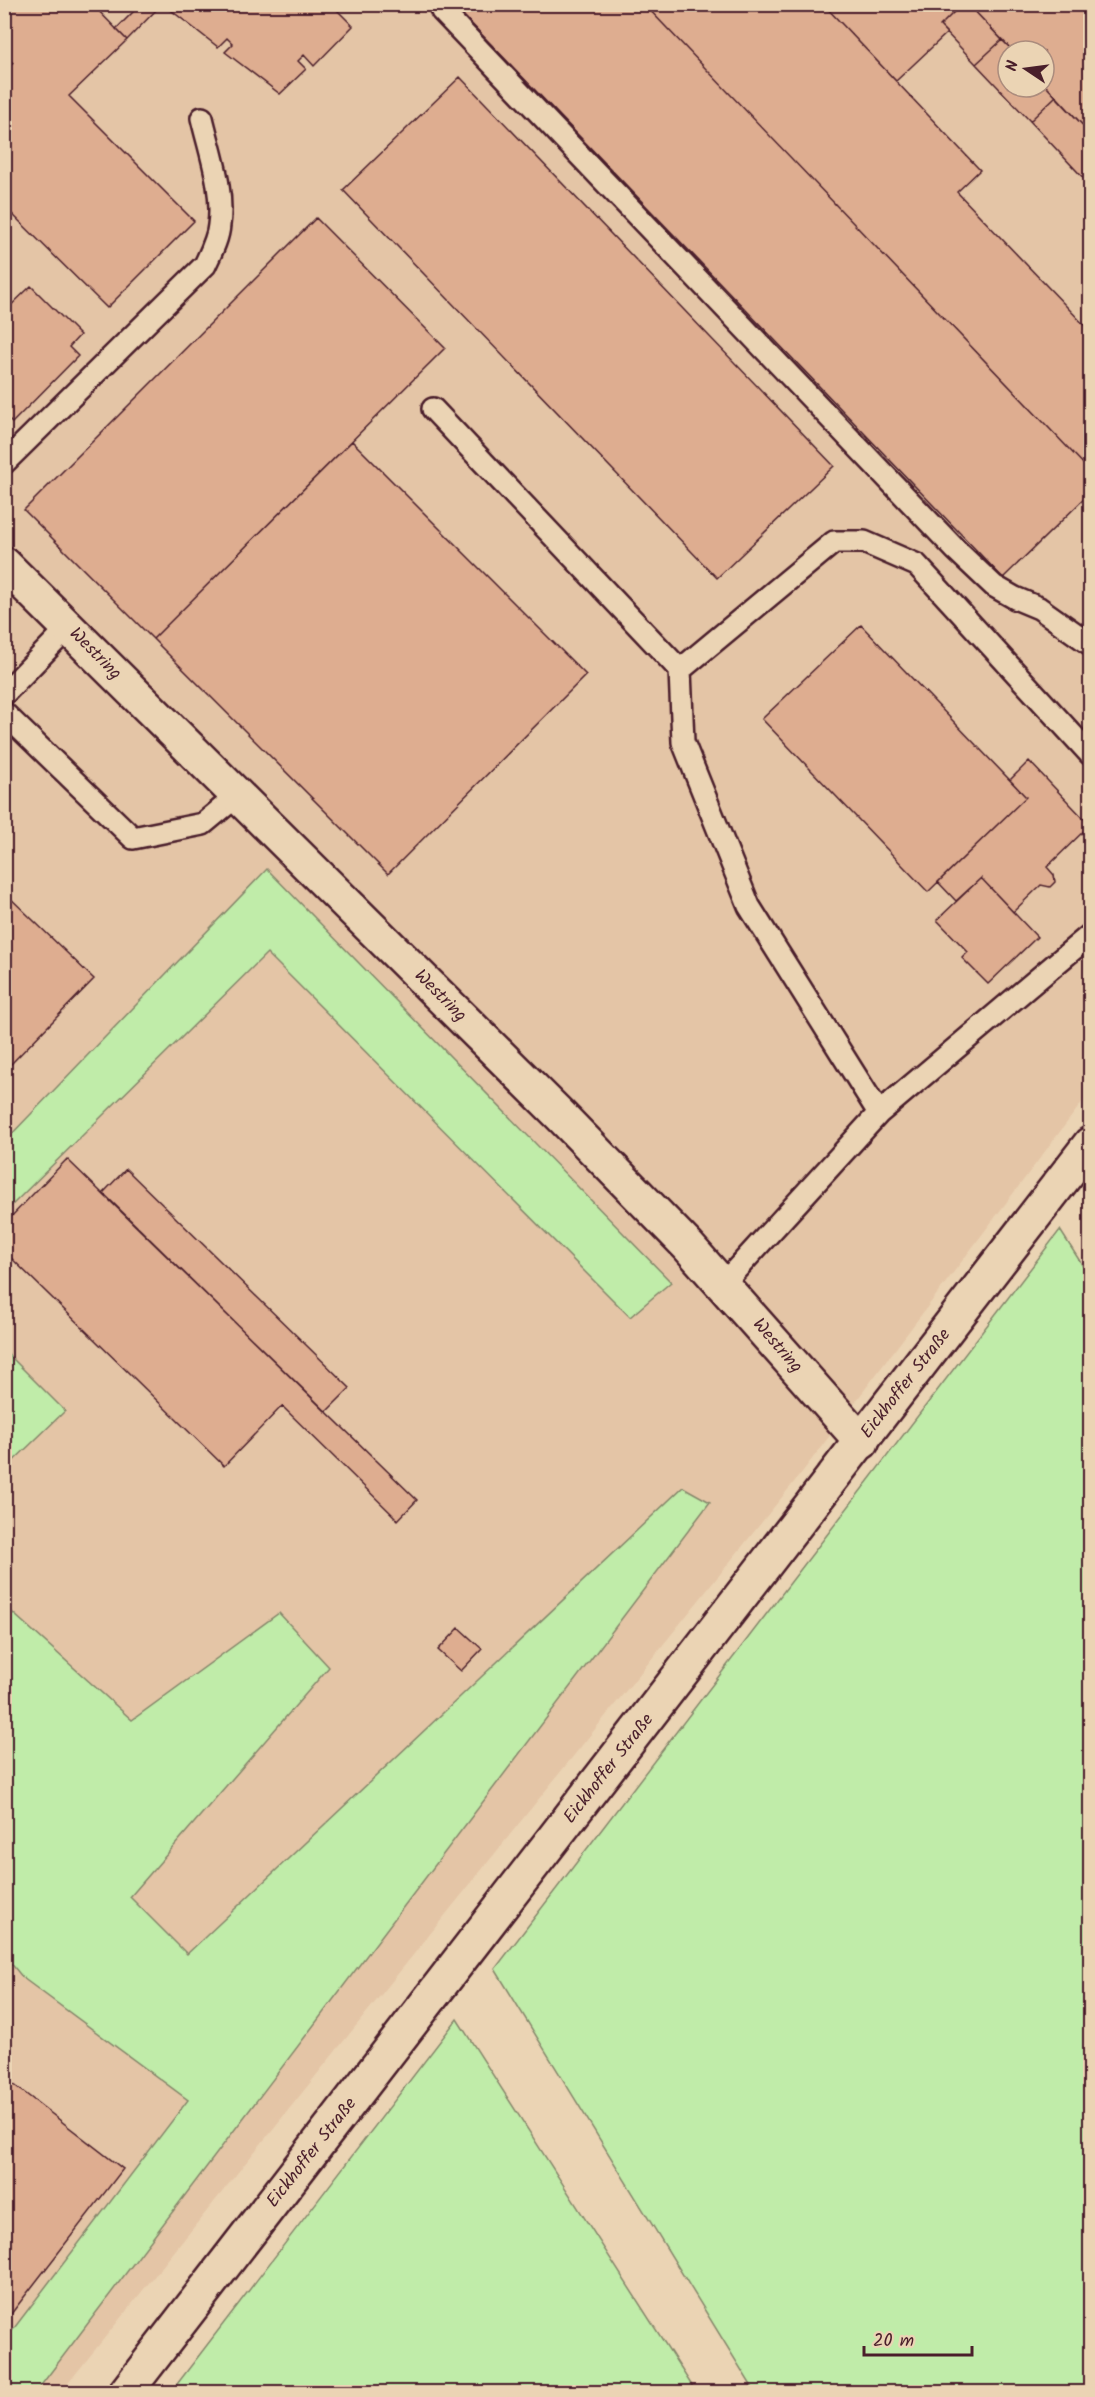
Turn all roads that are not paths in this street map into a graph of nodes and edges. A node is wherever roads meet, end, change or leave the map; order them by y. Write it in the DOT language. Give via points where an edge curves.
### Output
graph roads {
  1 [pos="439,4"];
  2 [pos="202,118"];
  3 [pos="433,409"];
  4 [pos="4,463"];
  5 [pos="4,564"];
  6 [pos="68,627"];
  7 [pos="1090,644"];
  8 [pos="680,670"];
  9 [pos="4,694"];
  10 [pos="4,713"];
  11 [pos="1090,754"];
  12 [pos="238,795"];
  13 [pos="1090,934"];
  14 [pos="879,1113"];
  15 [pos="1090,1144"];
  16 [pos="723,1284"];
  17 [pos="862,1442"];
  18 [pos="126,2392"];
  1 -- 7 [label="lane" via="466,37 956,550 994,586 1040,608"];
  2 -- 4 [label="lane" via="219,204 219,226 205,265"];
  3 -- 8 [label="lane"];
  5 -- 6 [label="main road, Westring"];
  6 -- 9 [label="lane"];
  6 -- 12 [label="main road, Westring"];
  8 -- 11 [label="lane" via="834,542 864,542 917,565"];
  8 -- 14 [label="lane" via="683,742 749,906"];
  10 -- 12 [label="lane" via="133,838 203,824"];
  12 -- 16 [label="main road, Westring" via="560,1115"];
  13 -- 14 [label="lane"];
  14 -- 16 [label="lane"];
  15 -- 17 [label="main road, Eickhoffer Straße"];
  16 -- 17 [label="main road, Westring"];
  17 -- 18 [label="main road, Eickhoffer Straße"];
}
